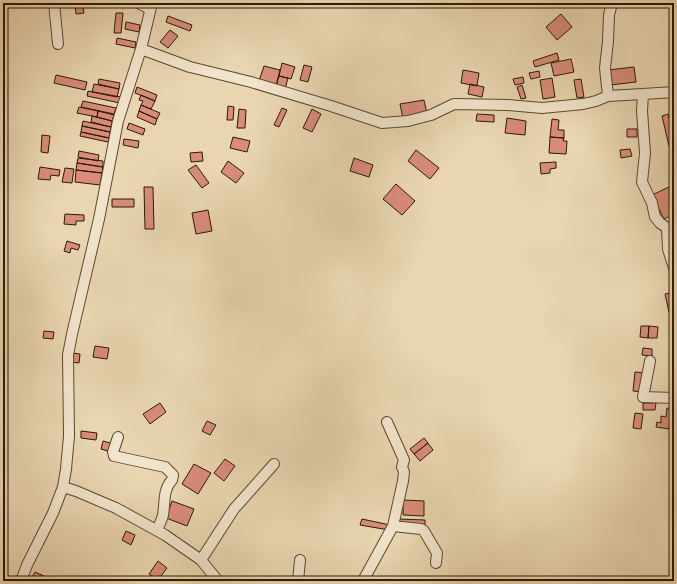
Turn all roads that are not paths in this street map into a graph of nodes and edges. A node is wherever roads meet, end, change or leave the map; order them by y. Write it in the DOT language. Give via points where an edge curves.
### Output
graph roads {
  1 [pos="54,3"];
  2 [pos="138,3"];
  3 [pos="612,3"];
  4 [pos="151,6"];
  5 [pos="58,44"];
  6 [pos="141,49"];
  7 [pos="674,92"];
  8 [pos="643,94"];
  9 [pos="608,96"];
  10 [pos="671,227"];
  11 [pos="674,268"];
  12 [pos="650,361"];
  13 [pos="674,398"];
  14 [pos="387,422"];
  15 [pos="118,437"];
  16 [pos="274,464"];
  17 [pos="63,487"];
  18 [pos="393,526"];
  19 [pos="156,530"];
  20 [pos="201,560"];
  21 [pos="300,560"];
  22 [pos="436,563"];
  23 [pos="22,581"];
  24 [pos="218,581"];
  25 [pos="298,581"];
  26 [pos="364,581"];
  1 -- 5 [label="street"];
  2 -- 4 [label="street"];
  3 -- 9 [label="street" via="605,68"];
  4 -- 6 [label="street"];
  6 -- 9 [label="street" via="190,67 251,82 382,123 408,121 431,115 454,104 542,108 583,104"];
  6 -- 17 [label="street" via="118,121 68,355 69,436"];
  7 -- 8 [label="street"];
  8 -- 9 [label="street"];
  8 -- 10 [label="street" via="645,154 642,182 652,203 655,217 660,223"];
  10 -- 11 [label="street" via="668,249"];
  12 -- 13 [label="street" via="643,398"];
  14 -- 18 [label="street" via="404,460 403,481"];
  15 -- 19 [label="street" via="114,456 165,467 173,475 165,492 163,516"];
  16 -- 20 [label="street" via="234,509"];
  17 -- 19 [label="street" via="116,508"];
  17 -- 23 [label="street"];
  18 -- 22 [label="street" via="424,531 437,553"];
  18 -- 26 [label="street"];
  19 -- 20 [label="street"];
  20 -- 24 [label="street"];
  21 -- 25 [label="street"];
}
